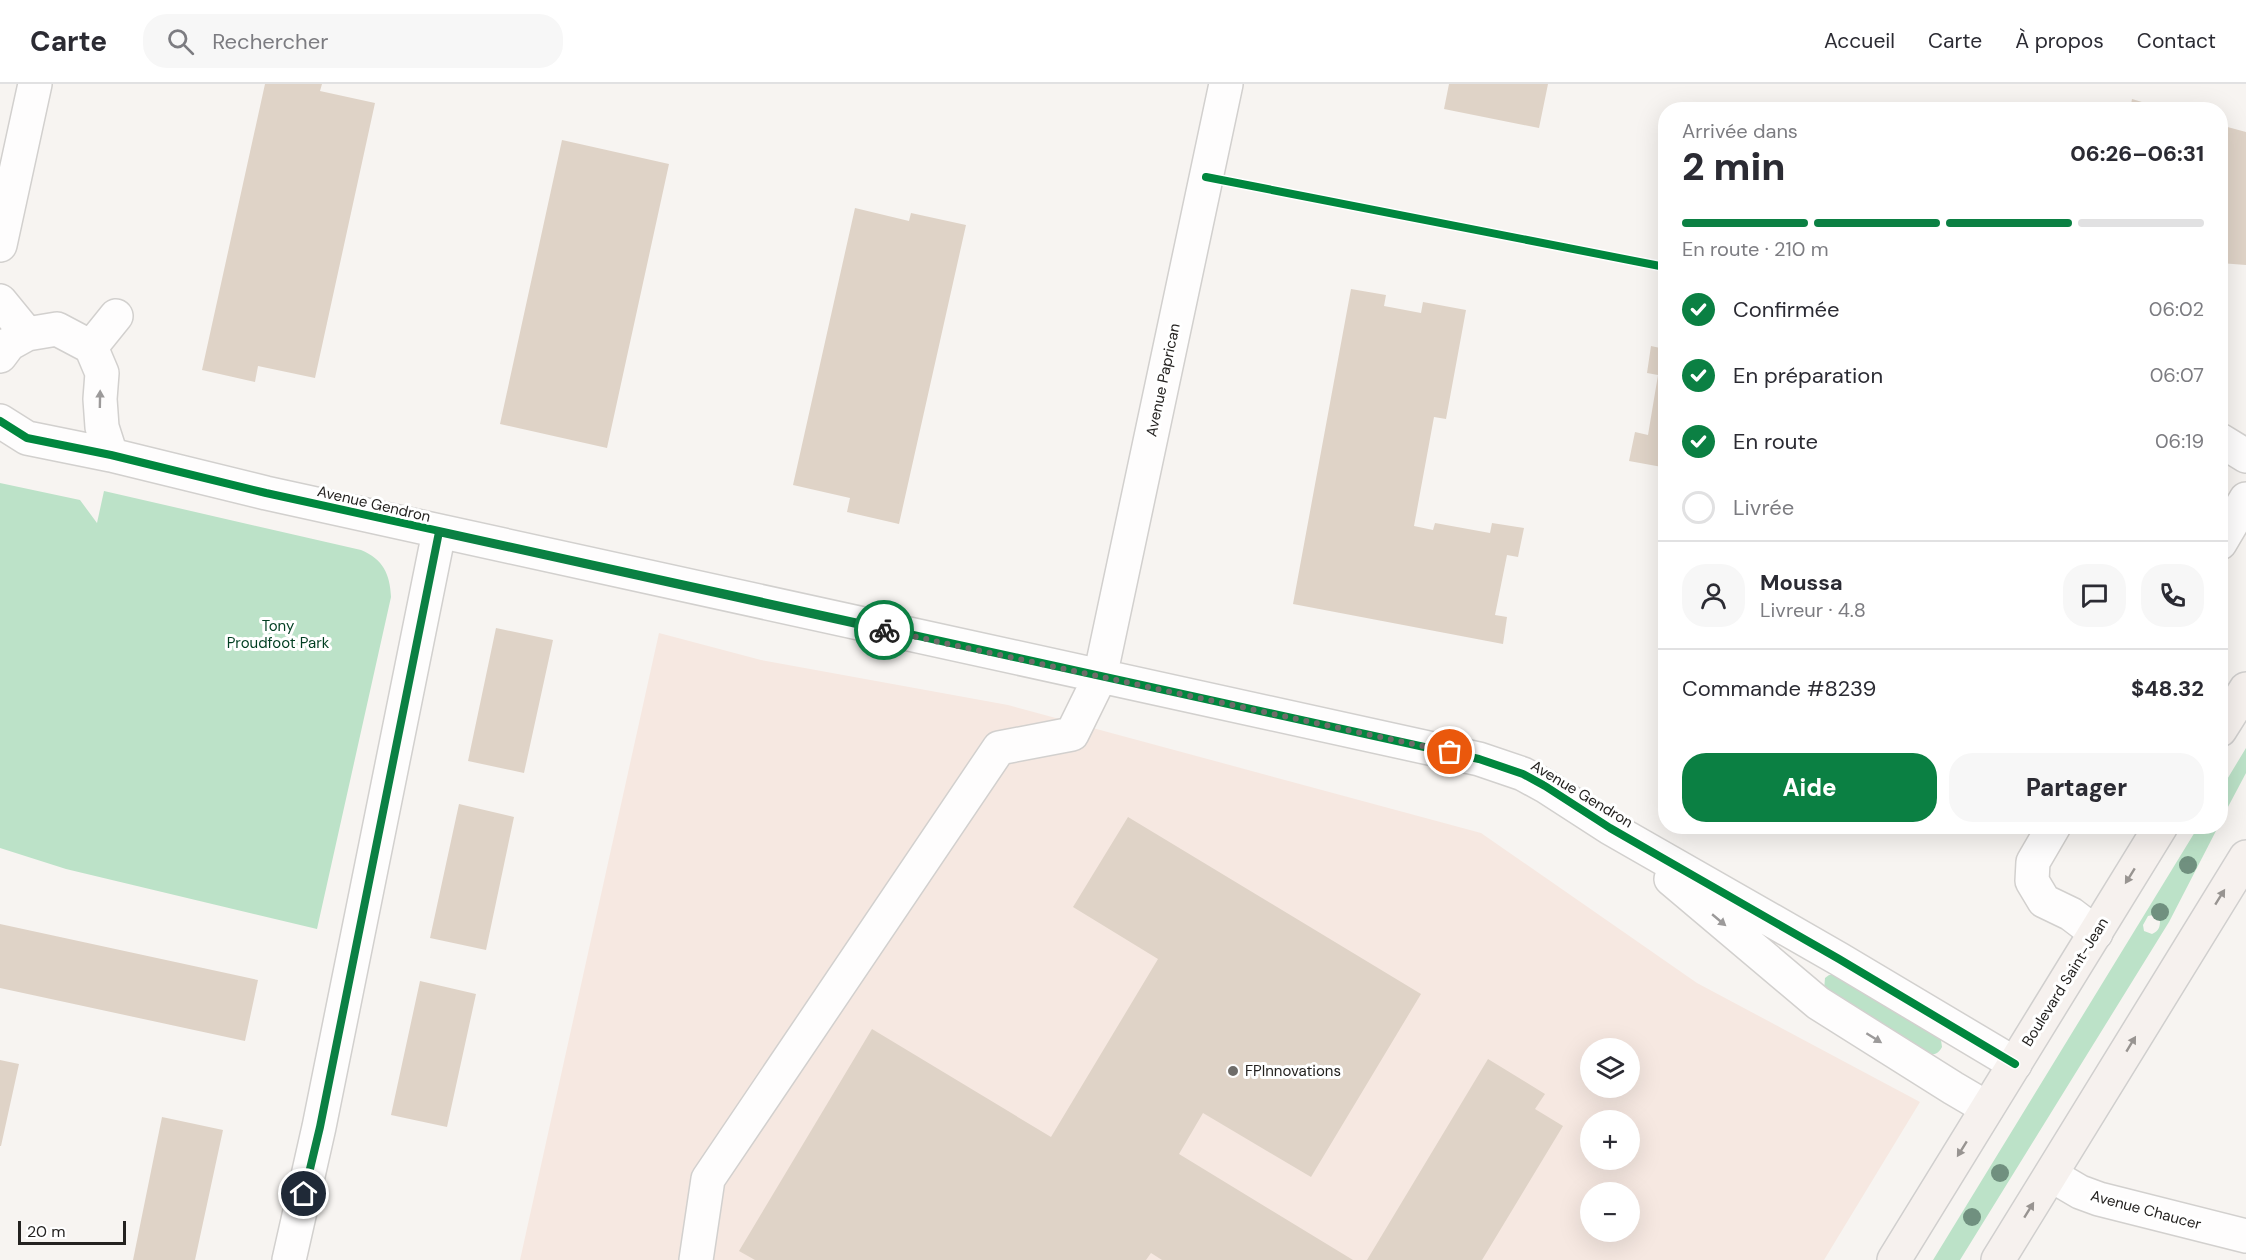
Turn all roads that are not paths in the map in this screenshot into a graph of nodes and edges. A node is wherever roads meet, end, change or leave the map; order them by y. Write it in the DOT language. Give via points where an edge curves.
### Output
graph roads {
  1 [pos="35,84"];
  2 [pos="1226,84"];
  3 [pos="0,245"];
  4 [pos="0,301"];
  5 [pos="116,316"];
  6 [pos="27,334"];
  7 [pos="91,347"];
  8 [pos="0,356"];
  9 [pos="0,421"];
  10 [pos="2228,445"];
  11 [pos="111,456"];
  12 [pos="2246,456"];
  13 [pos="2246,499"];
  14 [pos="2228,529"];
  15 [pos="439,532"];
  16 [pos="1100,677"];
  17 [pos="2246,689"];
  18 [pos="2228,717"];
  19 [pos="1610,828"];
  20 [pos="2049,834"];
  21 [pos="2156,834"];
  22 [pos="2246,857"];
  23 [pos="2096,933"];
  24 [pos="2015,1064"];
  25 [pos="1987,1108"];
  26 [pos="2051,1175"];
  27 [pos="2246,1236"];
  28 [pos="289,1260"];
  29 [pos="696,1260"];
  30 [pos="1894,1260"];
  31 [pos="1998,1260"];
  1 -- 3 [label="street"];
  2 -- 16 [label="street, Avenue Paprican"];
  4 -- 6 [label="street"];
  5 -- 7 [label="street"];
  6 -- 7 [label="street" via="57,329"];
  6 -- 8 [label="street" via="9,344"];
  11 -- 7 [label="street, one-way" via="102,427 102,373"];
  9 -- 11 [label="street, Avenue Gendron" via="27,438"];
  10 -- 12 [label="street"];
  11 -- 15 [label="street, Avenue Gendron"];
  13 -- 14 [label="street"];
  15 -- 16 [label="street, Avenue Gendron"];
  15 -- 28 [label="street" via="320,1127"];
  16 -- 19 [label="street, Avenue Gendron" via="1479,759 1522,774"];
  16 -- 29 [label="street, Avenue Paprican" via="1072,734 999,748 708,1179"];
  17 -- 18 [label="main road"];
  19 -- 24 [label="street, Avenue Gendron"];
  19 -- 25 [label="street, Avenue Gendron, one-way" via="1818,1003"];
  20 -- 23 [label="street" via="2033,862 2032,881 2044,902 2071,914"];
  21 -- 23 [label="main road, Boulevard Saint-Jean, one-way"];
  26 -- 22 [label="main road, one-way"];
  23 -- 24 [label="main road, Boulevard Saint-Jean"];
  24 -- 25 [label="main road, Boulevard Saint-Jean"];
  25 -- 30 [label="main road, Boulevard Saint-Jean, one-way"];
  26 -- 27 [label="street, Avenue Chaucer" via="2099,1199"];
  31 -- 26 [label="main road, one-way"];
}
